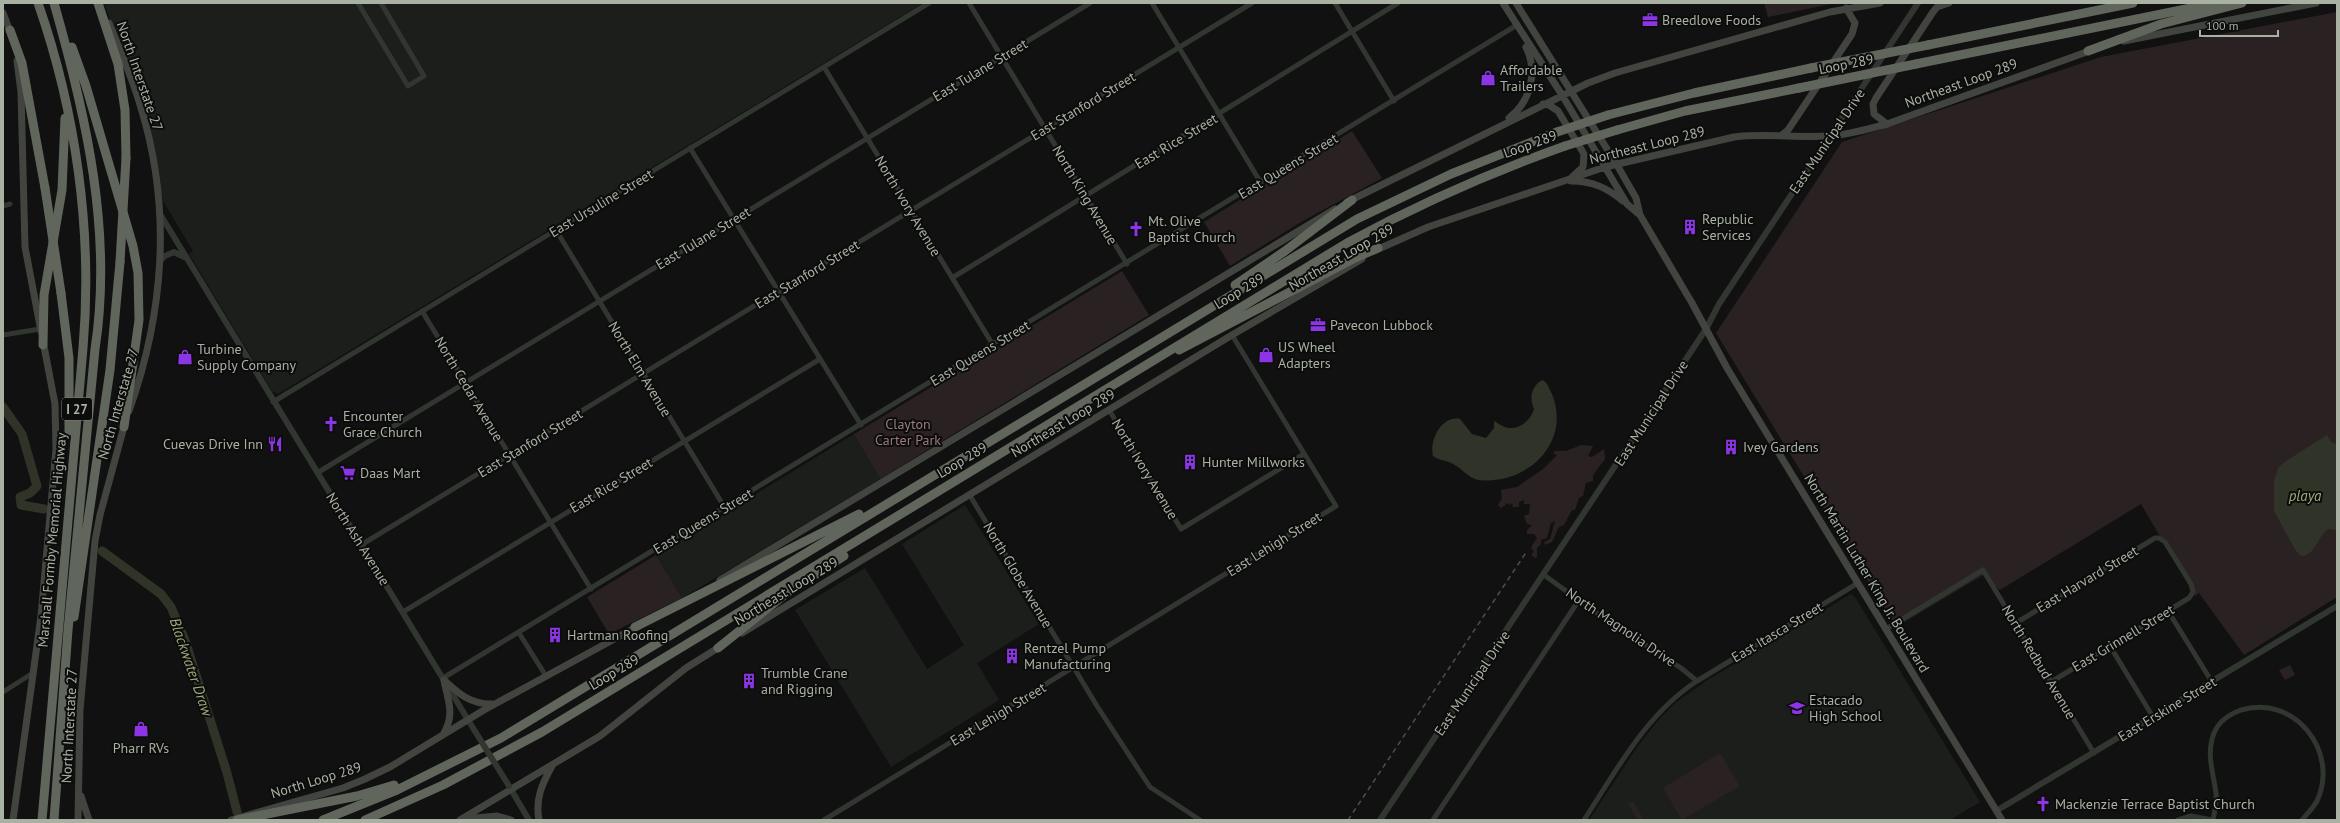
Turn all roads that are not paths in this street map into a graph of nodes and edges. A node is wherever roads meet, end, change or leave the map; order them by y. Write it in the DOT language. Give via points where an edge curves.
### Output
graph roads {
  1 [pos="38,3"];
  2 [pos="55,3"];
  3 [pos="99,3"];
  4 [pos="358,3"];
  5 [pos="381,3"];
  6 [pos="929,3"];
  7 [pos="969,3"];
  8 [pos="1090,3"];
  9 [pos="1152,3"];
  10 [pos="1252,3"];
  11 [pos="1335,3"];
  12 [pos="1398,3"];
  13 [pos="1503,3"];
  14 [pos="1880,3"];
  15 [pos="1918,3"];
  16 [pos="1948,3"];
  17 [pos="2133,3"];
  18 [pos="2215,3"];
  19 [pos="2242,3"];
  20 [pos="2316,3"];
  21 [pos="1517,4"];
  22 [pos="1846,8"];
  23 [pos="3,14"];
  24 [pos="1517,25"];
  25 [pos="10,30"];
  26 [pos="1352,30"];
  27 [pos="1179,47"];
  28 [pos="2088,51"];
  29 [pos="1001,57"];
  30 [pos="824,67"];
  31 [pos="1572,90"];
  32 [pos="1562,95"];
  33 [pos="1394,101"];
  34 [pos="1543,104"];
  35 [pos="66,107"];
  36 [pos="1220,114"];
  37 [pos="1886,124"];
  38 [pos="1498,127"];
  39 [pos="1045,129"];
  40 [pos="1782,135"];
  41 [pos="1831,136"];
  42 [pos="867,138"];
  43 [pos="690,148"];
  44 [pos="1617,165"];
  45 [pos="1605,167"];
  46 [pos="1567,181"];
  47 [pos="1261,183"];
  48 [pos="1086,196"];
  49 [pos="1352,200"];
  50 [pos="10,204"];
  51 [pos="1627,204"];
  52 [pos="3,206"];
  53 [pos="911,210"];
  54 [pos="160,214"];
  55 [pos="1640,215"];
  56 [pos="734,219"];
  57 [pos="556,230"];
  58 [pos="1378,248"];
  59 [pos="187,258"];
  60 [pos="160,261"];
  61 [pos="1127,264"];
  62 [pos="952,278"];
  63 [pos="778,291"];
  64 [pos="599,302"];
  65 [pos="422,312"];
  66 [pos="40,329"];
  67 [pos="1706,329"];
  68 [pos="3,335"];
  69 [pos="1232,335"];
  70 [pos="43,345"];
  71 [pos="993,345"];
  72 [pos="820,359"];
  73 [pos="1114,365"];
  74 [pos="643,374"];
  75 [pos="1128,375"];
  76 [pos="466,383"];
  77 [pos="273,402"];
  78 [pos="1109,410"];
  79 [pos="860,425"];
  80 [pos="124,427"];
  81 [pos="684,441"];
  82 [pos="1304,454"];
  83 [pos="510,455"];
  84 [pos="943,469"];
  85 [pos="972,470"];
  86 [pos="317,473"];
  87 [pos="969,494"];
  88 [pos="725,508"];
  89 [pos="68,514"];
  90 [pos="551,522"];
  91 [pos="361,545"];
  92 [pos="1544,575"];
  93 [pos="1858,583"];
  94 [pos="591,589"];
  95 [pos="2193,592"];
  96 [pos="1579,600"];
  97 [pos="2337,606"];
  98 [pos="2168,611"];
  99 [pos="403,612"];
  100 [pos="2016,623"];
  101 [pos="635,627"];
  102 [pos="1886,629"];
  103 [pos="519,633"];
  104 [pos="2110,646"];
  105 [pos="718,648"];
  106 [pos="1074,667"];
  107 [pos="33,673"];
  108 [pos="546,676"];
  109 [pos="443,679"];
  110 [pos="1697,681"];
  111 [pos="2051,682"];
  112 [pos="2212,682"];
  113 [pos="63,684"];
  114 [pos="3,692"];
  115 [pos="494,704"];
  116 [pos="2153,717"];
  117 [pos="468,719"];
  118 [pos="443,734"];
  119 [pos="2094,753"];
  120 [pos="458,760"];
  121 [pos="552,765"];
  122 [pos="79,785"];
  123 [pos="443,785"];
  124 [pos="510,788"];
  125 [pos="1996,811"];
  126 [pos="13,820"];
  127 [pos="42,820"];
  128 [pos="54,820"];
  129 [pos="78,820"];
  130 [pos="89,820"];
  131 [pos="231,820"];
  132 [pos="237,820"];
  133 [pos="323,820"];
  134 [pos="365,820"];
  135 [pos="381,820"];
  136 [pos="460,820"];
  137 [pos="511,820"];
  138 [pos="529,820"];
  139 [pos="539,820"];
  140 [pos="824,820"];
  141 [pos="1200,820"];
  142 [pos="1380,820"];
  143 [pos="1433,820"];
  144 [pos="1584,820"];
  145 [pos="2002,820"];
  146 [pos="2178,820"];
  147 [pos="2213,820"];
  148 [pos="2302,820"];
  1 -- 35 [label="highway, Marshall Formby Memorial Highway / I 27" via="51,40"];
  2 -- 80 [label="highway" via="86,86 138,273 138,320"];
  2 -- 113 [label="highway, Marshall Formby Memorial Highway / I 27" via="88,139 96,200 101,279 100,317"];
  3 -- 54 [label="main road, North Interstate 27" via="141,108 157,176"];
  3 -- 113 [label="highway, bridge" via="118,64 125,110 126,158 120,262 107,394"];
  4 -- 5 [label="street" via="408,86 424,76"];
  6 -- 30 [label="street, East Ursuline Street"];
  7 -- 29 [label="street, North King Avenue"];
  8 -- 29 [label="street, East Tulane Street"];
  9 -- 27 [label="street"];
  10 -- 27 [label="street, East Stanford Street"];
  11 -- 26 [label="street"];
  12 -- 26 [label="street, East Rice Street"];
  13 -- 24 [label="main road, North Martin Luther King Jr. Boulevard"];
  14 -- 22 [label="main road"];
  15 -- 41 [label="street, East Municipal Drive"];
  16 -- 37 [label="main road" via="1937,7 1933,12 1876,98 1873,104 1874,114"];
  17 -- 73 [label="highway, Loop 289, bridge" via="1694,92 1556,132 1445,176 1364,216"];
  18 -- 75 [label="highway, Loop 289, bridge" via="1685,111 1565,146 1476,180 1379,226 1294,274"];
  19 -- 28 [label="highway" via="2161,24"];
  20 -- 28 [label="main road, Northeast Loop 289"];
  21 -- 24 [label="main road"];
  21 -- 31 [label="main road, North Martin Luther King Jr. Boulevard"];
  22 -- 31 [label="main road" via="1615,74"];
  22 -- 40 [label="main road" via="1854,19 1855,29 1793,124"];
  23 -- 25 [label="main road"];
  24 -- 32 [label="main road, North Martin Luther King Jr. Boulevard"];
  24 -- 33 [label="street, East Queens Street"];
  24 -- 38 [label="main road" via="1530,56 1532,81 1520,107"];
  25 -- 66 [label="main road" via="21,92 25,247"];
  25 -- 89 [label="highway, bridge" via="22,63 61,293 70,383"];
  26 -- 33 [label="street"];
  26 -- 36 [label="street, East Rice Street"];
  27 -- 36 [label="street"];
  27 -- 39 [label="street, East Stanford Street"];
  28 -- 37 [label="main road, Northeast Loop 289"];
  29 -- 39 [label="street, North King Avenue"];
  29 -- 42 [label="street, East Tulane Street"];
  30 -- 42 [label="street, North Ivory Avenue"];
  30 -- 43 [label="street, East Ursuline Street"];
  31 -- 32 [label="main road"];
  31 -- 44 [label="main road, North Martin Luther King Jr. Boulevard"];
  32 -- 34 [label="main road"];
  32 -- 45 [label="main road, North Martin Luther King Jr. Boulevard"];
  33 -- 47 [label="street, East Queens Street"];
  34 -- 38 [label="main road"];
  34 -- 46 [label="main road" via="1558,111 1584,154 1583,167"];
  35 -- 70 [label="highway" via="62,190 44,295"];
  35 -- 89 [label="highway, Marshall Formby Memorial Highway / I 27" via="79,177 86,287 85,333"];
  36 -- 47 [label="street"];
  36 -- 48 [label="street, East Rice Street"];
  37 -- 41 [label="main road, Northeast Loop 289"];
  38 -- 49 [label="main road"];
  39 -- 48 [label="street, North King Avenue"];
  39 -- 53 [label="street, East Stanford Street"];
  40 -- 41 [label="main road, Northeast Loop 289"];
  40 -- 44 [label="main road, Northeast Loop 289" via="1734,137"];
  41 -- 67 [label="street, East Municipal Drive" via="1719,304"];
  42 -- 53 [label="street, North Ivory Avenue"];
  42 -- 56 [label="street, East Tulane Street"];
  43 -- 56 [label="street"];
  43 -- 57 [label="street, East Ursuline Street"];
  44 -- 45 [label="main road, Northeast Loop 289"];
  44 -- 55 [label="main road, North Martin Luther King Jr. Boulevard" via="1636,198"];
  45 -- 46 [label="main road, Northeast Loop 289"];
  45 -- 51 [label="main road, North Martin Luther King Jr. Boulevard"];
  46 -- 51 [label="main road" via="1582,181 1604,187"];
  46 -- 58 [label="main road, Northeast Loop 289" via="1428,227"];
  47 -- 61 [label="street, East Queens Street"];
  48 -- 61 [label="street, North King Avenue"];
  48 -- 62 [label="street, East Rice Street"];
  49 -- 73 [label="highway" via="1285,251"];
  49 -- 101 [label="main road" via="876,487"];
  50 -- 52 [label="street"];
  51 -- 55 [label="main road, North Martin Luther King Jr. Boulevard"];
  53 -- 62 [label="street, North Ivory Avenue"];
  53 -- 63 [label="street, East Stanford Street"];
  54 -- 59 [label="street, North Ash Avenue"];
  54 -- 60 [label="main road, North Interstate 27"];
  55 -- 67 [label="main road, North Martin Luther King Jr. Boulevard"];
  56 -- 63 [label="street"];
  56 -- 64 [label="street, East Tulane Street"];
  57 -- 64 [label="street, North Elm Avenue"];
  57 -- 65 [label="street, East Ursuline Street"];
  58 -- 69 [label="main road, Northeast Loop 289"];
  58 -- 75 [label="highway"];
  59 -- 60 [label="street" via="174,252"];
  59 -- 77 [label="street, North Ash Avenue"];
  60 -- 80 [label="main road, North Interstate 27" via="152,330 139,383"];
  61 -- 71 [label="street, East Queens Street"];
  62 -- 71 [label="street, North Ivory Avenue"];
  63 -- 72 [label="street"];
  63 -- 74 [label="street, East Stanford Street"];
  64 -- 74 [label="street, North Elm Avenue"];
  64 -- 76 [label="street, East Tulane Street"];
  65 -- 76 [label="street, North Cedar Avenue"];
  65 -- 77 [label="street, East Ursuline Street"];
  66 -- 68 [label="street"];
  66 -- 70 [label="main road"];
  67 -- 92 [label="street, East Municipal Drive"];
  67 -- 93 [label="main road, North Martin Luther King Jr. Boulevard"];
  69 -- 78 [label="main road, Northeast Loop 289"];
  69 -- 82 [label="street"];
  70 -- 107 [label="main road" via="55,404 56,442 44,586"];
  71 -- 79 [label="street, East Queens Street"];
  72 -- 79 [label="street"];
  72 -- 81 [label="street, East Rice Street"];
  73 -- 84 [label="highway, Loop 289"];
  74 -- 81 [label="street, North Elm Avenue"];
  74 -- 83 [label="street, East Stanford Street"];
  75 -- 85 [label="highway, Loop 289"];
  76 -- 83 [label="street, North Cedar Avenue"];
  76 -- 86 [label="street, East Tulane Street"];
  77 -- 86 [label="street, North Ash Avenue"];
  78 -- 82 [label="street, North Ivory Avenue" via="1181,529"];
  78 -- 87 [label="main road, Northeast Loop 289"];
  79 -- 88 [label="street, East Queens Street"];
  80 -- 122 [label="main road, North Interstate 27" via="100,515 96,541 80,710"];
  81 -- 88 [label="street, North Elm Avenue"];
  81 -- 90 [label="street, East Rice Street"];
  82 -- 106 [label="street, East Lehigh Street" via="1336,506"];
  83 -- 90 [label="street, North Cedar Avenue"];
  83 -- 91 [label="street, East Stanford Street"];
  84 -- 101 [label="highway" via="822,534"];
  84 -- 120 [label="highway, Loop 289" via="501,738"];
  85 -- 105 [label="highway" via="921,507 788,592"];
  85 -- 123 [label="highway, Loop 289" via="542,732"];
  86 -- 91 [label="street, North Ash Avenue"];
  87 -- 105 [label="main road, Northeast Loop 289"];
  87 -- 106 [label="street, North Globe Avenue"];
  88 -- 94 [label="street, East Queens Street"];
  89 -- 127 [label="highway, Marshall Formby Memorial Highway / I 27"];
  90 -- 94 [label="street, North Cedar Avenue"];
  90 -- 99 [label="street, East Rice Street"];
  91 -- 99 [label="street, North Ash Avenue"];
  92 -- 96 [label="street, North Magnolia Drive"];
  92 -- 142 [label="street, East Municipal Drive"];
  93 -- 102 [label="main road, North Martin Luther King Jr. Boulevard"];
  93 -- 110 [label="street, East Itasca Street"];
  94 -- 103 [label="street, East Queens Street"];
  95 -- 98 [label="street, East Grinnell Street" via="2189,598"];
  95 -- 100 [label="street, East Harvard Street" via="2191,584 2165,542 2159,538"];
  96 -- 110 [label="street, North Magnolia Drive"];
  96 -- 143 [label="street"];
  97 -- 112 [label="street, East Erskine Street"];
  98 -- 104 [label="street, East Grinnell Street"];
  98 -- 112 [label="street"];
  99 -- 109 [label="street, North Ash Avenue"];
  100 -- 102 [label="street, North Redbud Avenue" via="1983,570"];
  100 -- 111 [label="street, North Redbud Avenue"];
  101 -- 108 [label="main road"];
  102 -- 125 [label="main road, North Martin Luther King Jr. Boulevard"];
  103 -- 108 [label="street"];
  103 -- 109 [label="street, East Queens Street"];
  104 -- 111 [label="street, East Grinnell Street"];
  104 -- 116 [label="street"];
  105 -- 121 [label="main road, Northeast Loop 289" via="674,678 600,736"];
  106 -- 140 [label="street, East Lehigh Street"];
  106 -- 141 [label="street, North Globe Avenue" via="1150,787"];
  107 -- 114 [label="street"];
  107 -- 126 [label="main road"];
  108 -- 115 [label="main road"];
  109 -- 115 [label="main road" via="468,700"];
  109 -- 117 [label="street, North Ash Avenue"];
  109 -- 118 [label="main road" via="451,713 451,720"];
  110 -- 144 [label="street" via="1676,697 1644,730"];
  111 -- 119 [label="street, North Redbud Avenue"];
  112 -- 116 [label="street, East Erskine Street"];
  113 -- 128 [label="highway, Marshall Formby Memorial Highway / I 27"];
  115 -- 117 [label="main road"];
  116 -- 119 [label="street, East Erskine Street"];
  117 -- 118 [label="main road, North Loop 289"];
  117 -- 124 [label="street, North Ash Avenue, bridge"];
  118 -- 131 [label="main road, North Loop 289" via="390,767 343,788"];
  119 -- 125 [label="street, East Erskine Street"];
  120 -- 132 [label="highway" via="385,788"];
  120 -- 133 [label="highway, Loop 289" via="397,790"];
  121 -- 124 [label="main road, Northeast Loop 289"];
  121 -- 139 [label="main road" via="539,792"];
  122 -- 129 [label="main road, North Interstate 27"];
  122 -- 130 [label="main road"];
  123 -- 134 [label="highway, Loop 289"];
  123 -- 135 [label="highway"];
  124 -- 136 [label="main road"];
  124 -- 138 [label="street, North Ash Avenue"];
  125 -- 145 [label="main road, North Martin Luther King Jr. Boulevard"];
  136 -- 137 [label="main road" via="497,816"];
  146 -- 147 [label="street" via="2198,816"];
  147 -- 148 [label="street" via="2216,794 2209,755 2215,732 2229,715 2258,707 2276,708 2296,719 2308,728 2319,748 2323,773 2320,793"];
}
